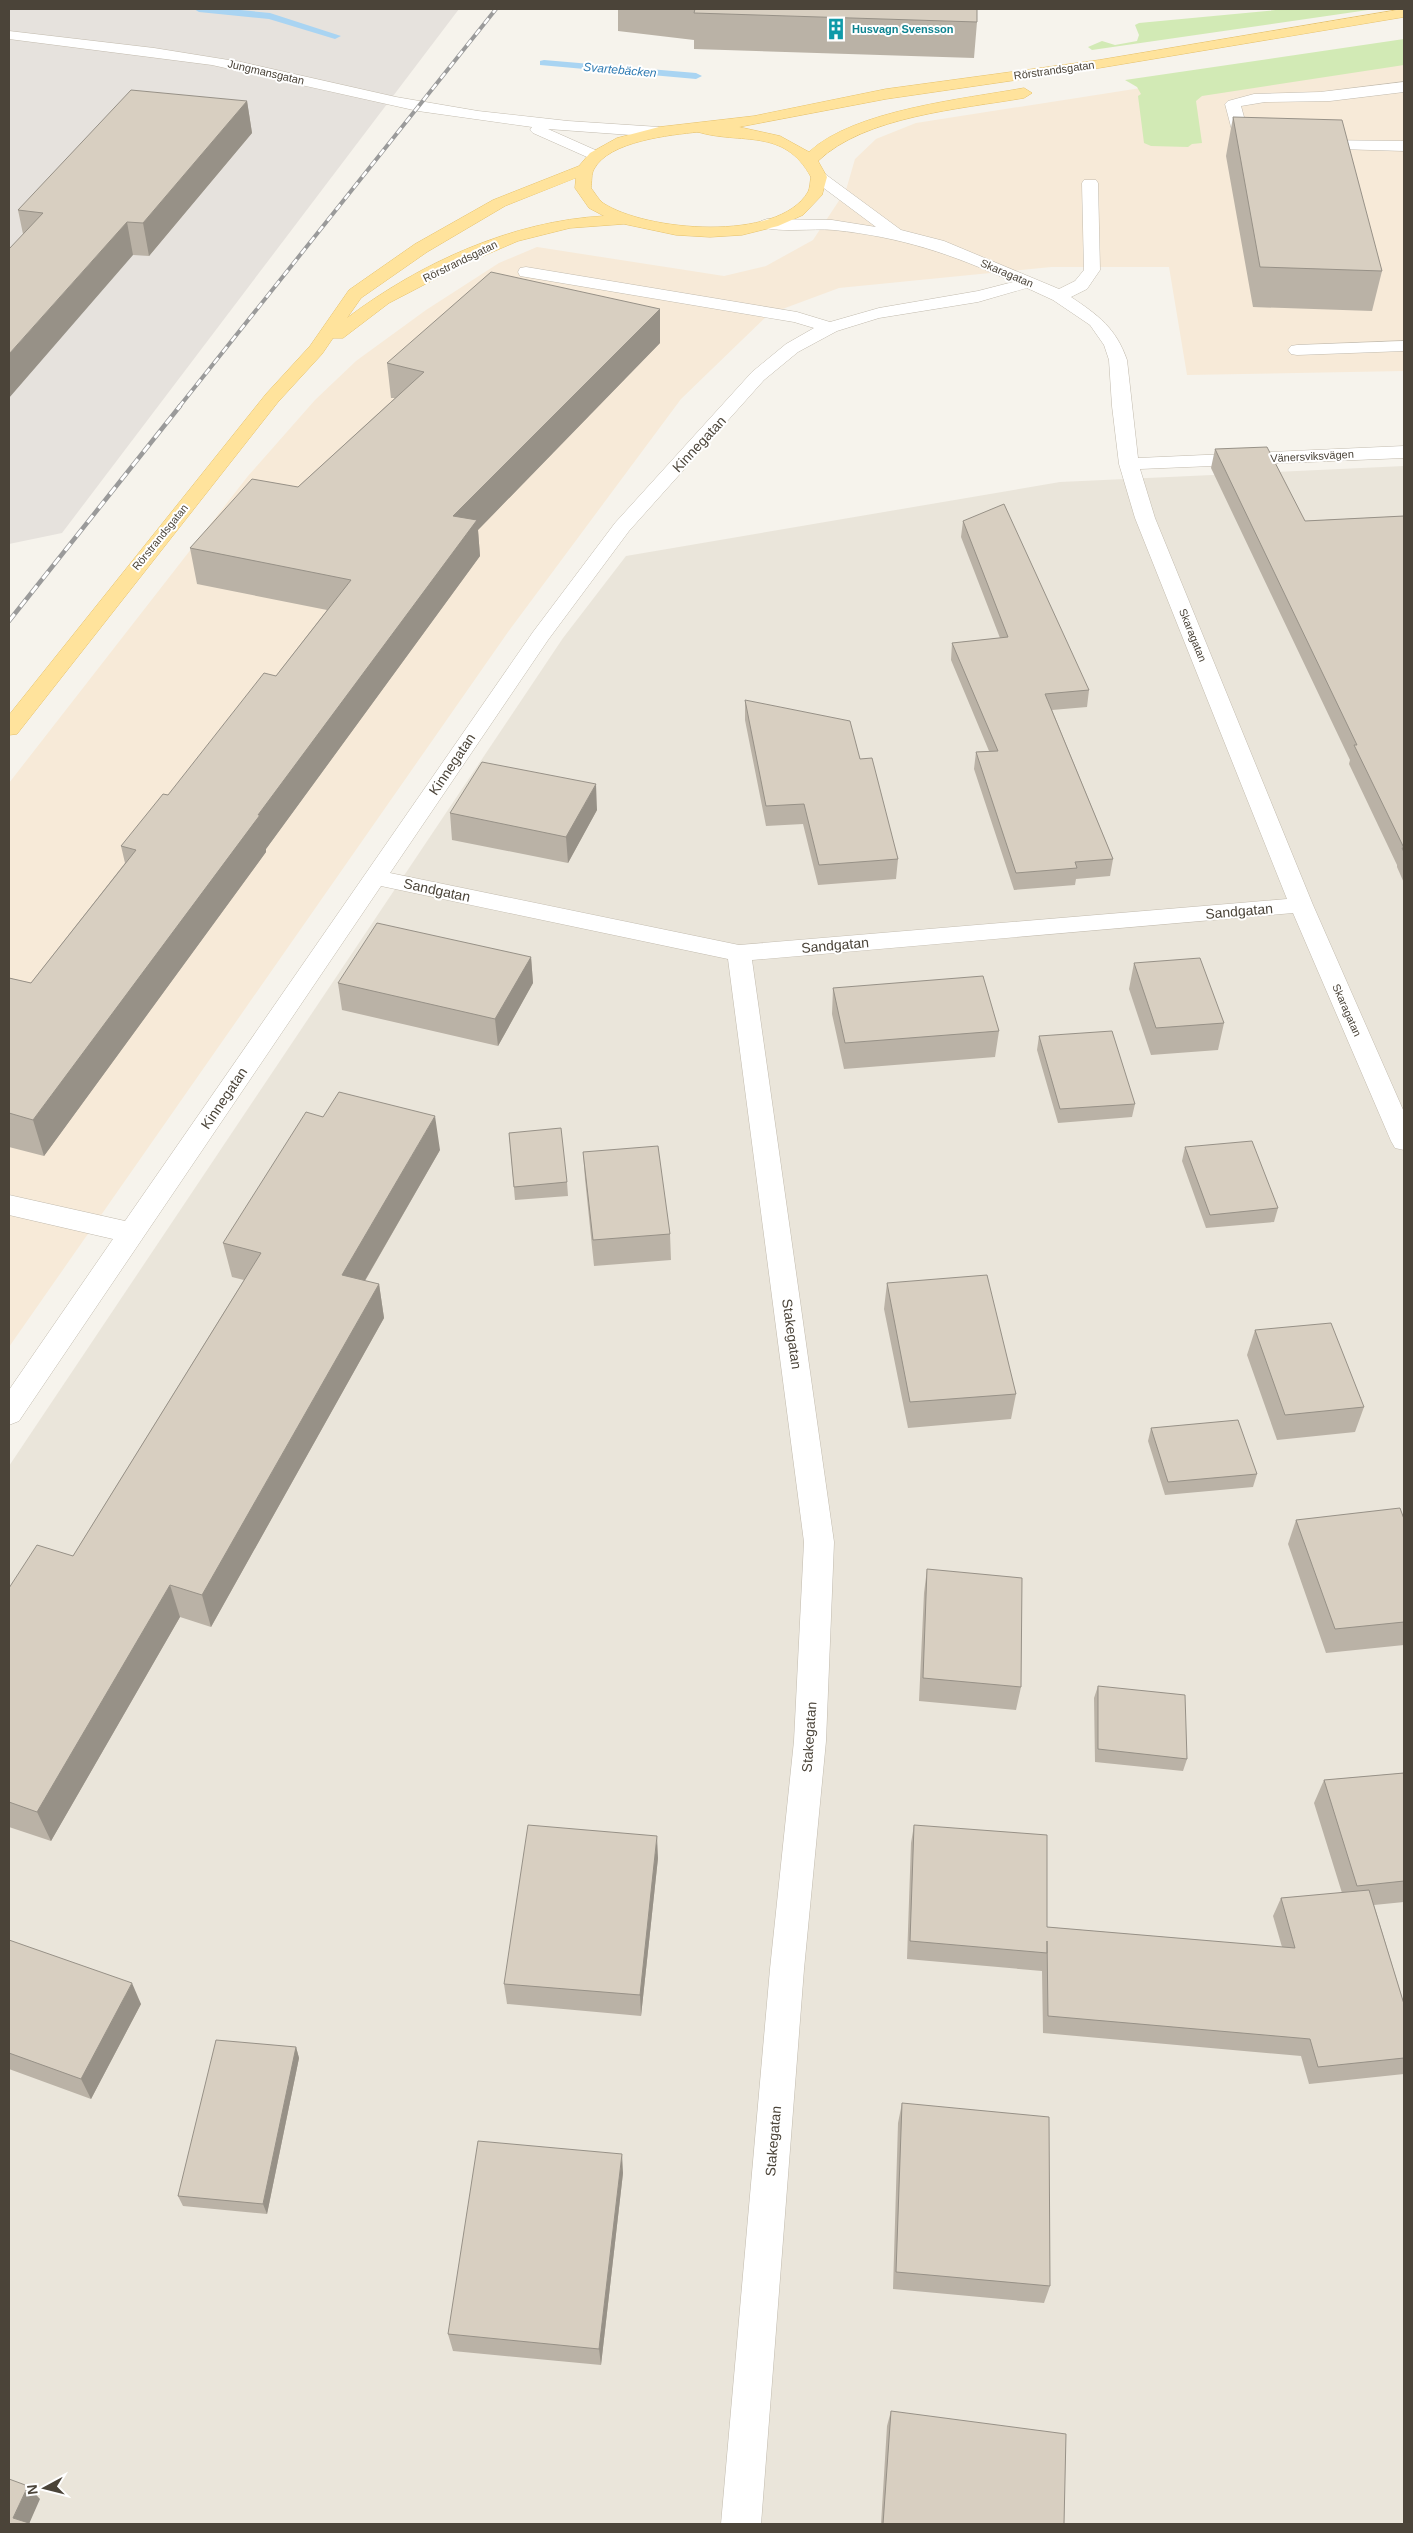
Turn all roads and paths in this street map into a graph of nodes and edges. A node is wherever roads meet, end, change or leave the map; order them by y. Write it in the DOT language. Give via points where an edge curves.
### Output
graph roads {
  1 [pos="1404,12"];
  2 [pos="9,35"];
  3 [pos="1404,87"];
  4 [pos="1041,90"];
  5 [pos="521,122"];
  6 [pos="704,128"];
  7 [pos="658,132"];
  8 [pos="1272,145"];
  9 [pos="1299,145"];
  10 [pos="1404,146"];
  11 [pos="596,156"];
  12 [pos="810,160"];
  13 [pos="585,169"];
  14 [pos="819,177"];
  15 [pos="1090,184"];
  16 [pos="622,220"];
  17 [pos="767,224"];
  18 [pos="900,235"];
  19 [pos="526,272"];
  20 [pos="1028,282"];
  21 [pos="1059,296"];
  22 [pos="829,327"];
  23 [pos="1404,346"];
  24 [pos="316,350"];
  25 [pos="1297,350"];
  26 [pos="1404,452"];
  27 [pos="1129,464"];
  28 [pos="9,729"];
  29 [pos="375,877"];
  30 [pos="1301,906"];
  31 [pos="739,953"];
  32 [pos="1404,1141"];
  33 [pos="9,1205"];
  34 [pos="132,1233"];
  35 [pos="9,1414"];
  36 [pos="742,2524"];
  1 -- 6 [label="main road, Rörstrandsgatan" via="1099,64 886,94"];
  2 -- 5 [label="street, Jungmansgatan" via="244,66 343,91"];
  3 -- 8 [label="street" via="1321,97 1262,98 1233,104 1243,142"];
  4 -- 12 [label="main road, Rörstrandsgatan" via="938,108 867,125 827,144"];
  5 -- 7 [label="street, Jungmansgatan"];
  5 -- 11 [label="street, Jungmansgatan"];
  6 -- 7 [label="main road, Rörstrandsgatan"];
  6 -- 12 [label="main road, Rörstrandsgatan" via="767,138 792,147"];
  7 -- 11 [label="main road, Rörstrandsgatan" via="623,141"];
  9 -- 10 [label="street"];
  11 -- 13 [label="main road, Rörstrandsgatan"];
  12 -- 14 [label="main road, Rörstrandsgatan"];
  13 -- 16 [label="main road, Rörstrandsgatan" via="583,188 596,205"];
  13 -- 24 [label="main road, Rörstrandsgatan" via="499,203 421,248 356,294"];
  14 -- 17 [label="main road, Rörstrandsgatan" via="815,195 797,211"];
  14 -- 18 [label="street, Skaragatan"];
  15 -- 21 [label="street" via="1092,270 1081,285"];
  16 -- 17 [label="main road, Rörstrandsgatan" via="655,229 693,233 731,231"];
  16 -- 24 [label="main road, Rörstrandsgatan" via="570,223 512,237 383,299"];
  17 -- 18 [label="street, Skaragatan" via="832,226"];
  18 -- 20 [label="street, Skaragatan" via="956,252"];
  19 -- 22 [label="street" via="797,317"];
  20 -- 21 [label="street, Skaragatan"];
  20 -- 22 [label="street, Kinnegatan" via="1001,293 962,302 880,313"];
  21 -- 27 [label="street, Skaragatan" via="1096,321 1113,345 1118,360"];
  22 -- 29 [label="street, Kinnegatan" via="780,355 758,376 622,527 540,636"];
  23 -- 25 [label="street"];
  24 -- 28 [label="main road, Rörstrandsgatan" via="272,398"];
  26 -- 27 [label="street, Vänersviksvägen"];
  27 -- 30 [label="street, Skaragatan" via="1145,518"];
  29 -- 31 [label="street, Sandgatan"];
  29 -- 34 [label="street, Kinnegatan"];
  30 -- 31 [label="street, Sandgatan"];
  30 -- 32 [label="street, Skaragatan"];
  31 -- 36 [label="street, Stakegatan" via="820,1542 810,1741 787,1969"];
  33 -- 34 [label="street"];
  34 -- 35 [label="street, Kinnegatan"];
}
